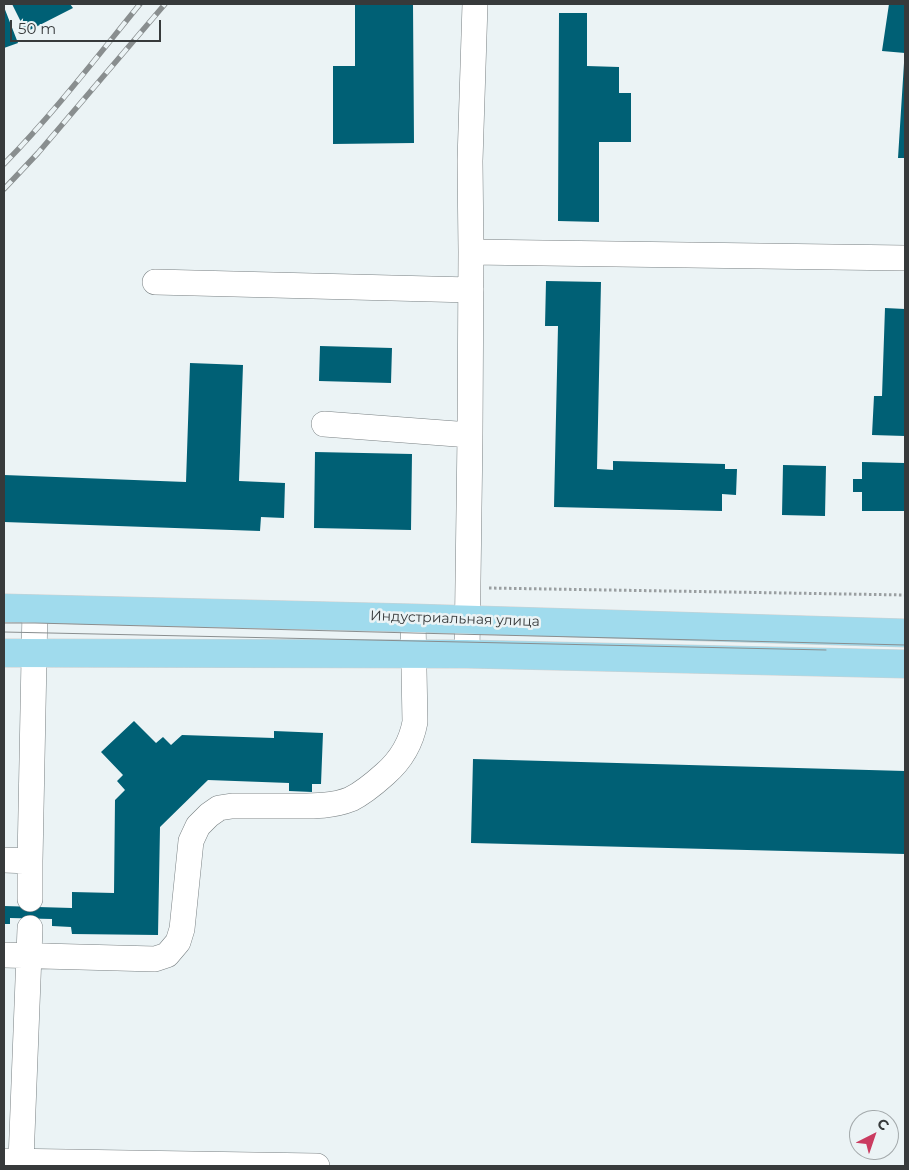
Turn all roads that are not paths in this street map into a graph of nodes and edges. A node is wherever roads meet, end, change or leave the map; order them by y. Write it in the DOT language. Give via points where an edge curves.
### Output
graph roads {
  1 [pos="476,4"];
  2 [pos="471,252"];
  3 [pos="905,258"];
  4 [pos="155,282"];
  5 [pos="471,290"];
  6 [pos="324,424"];
  7 [pos="470,435"];
  8 [pos="4,608"];
  9 [pos="35,608"];
  10 [pos="413,618"];
  11 [pos="468,620"];
  12 [pos="905,633"];
  13 [pos="34,652"];
  14 [pos="4,653"];
  15 [pos="413,654"];
  16 [pos="467,654"];
  17 [pos="905,664"];
  18 [pos="4,860"];
  19 [pos="30,861"];
  20 [pos="30,899"];
  21 [pos="30,928"];
  22 [pos="4,955"];
  23 [pos="30,955"];
  24 [pos="13,1161"];
  25 [pos="317,1166"];
  1 -- 2 [label="lane" via="470,161"];
  2 -- 3 [label="lane"];
  2 -- 5 [label="lane"];
  4 -- 5 [label="lane"];
  5 -- 7 [label="lane"];
  6 -- 7 [label="lane"];
  7 -- 11 [label="lane"];
  8 -- 9 [label="main road, Индустриальная улица"];
  9 -- 10 [label="main road, Индустриальная улица"];
  9 -- 13 [label="lane"];
  10 -- 11 [label="main road, Индустриальная улица"];
  10 -- 15 [label="lane"];
  11 -- 12 [label="main road, Индустриальная улица"];
  11 -- 16 [label="lane"];
  13 -- 14 [label="main road"];
  13 -- 15 [label="main road"];
  13 -- 19 [label="lane"];
  15 -- 16 [label="main road"];
  15 -- 23 [label="lane" via="413,734 395,765 380,778 342,802 321,806 219,808 198,826 191,842 184,917 178,942 168,955 155,959"];
  16 -- 17 [label="main road"];
  18 -- 19 [label="lane"];
  19 -- 20 [label="lane"];
  21 -- 23 [label="lane"];
  22 -- 23 [label="lane"];
  23 -- 24 [label="lane"];
  24 -- 25 [label="lane"];
}
